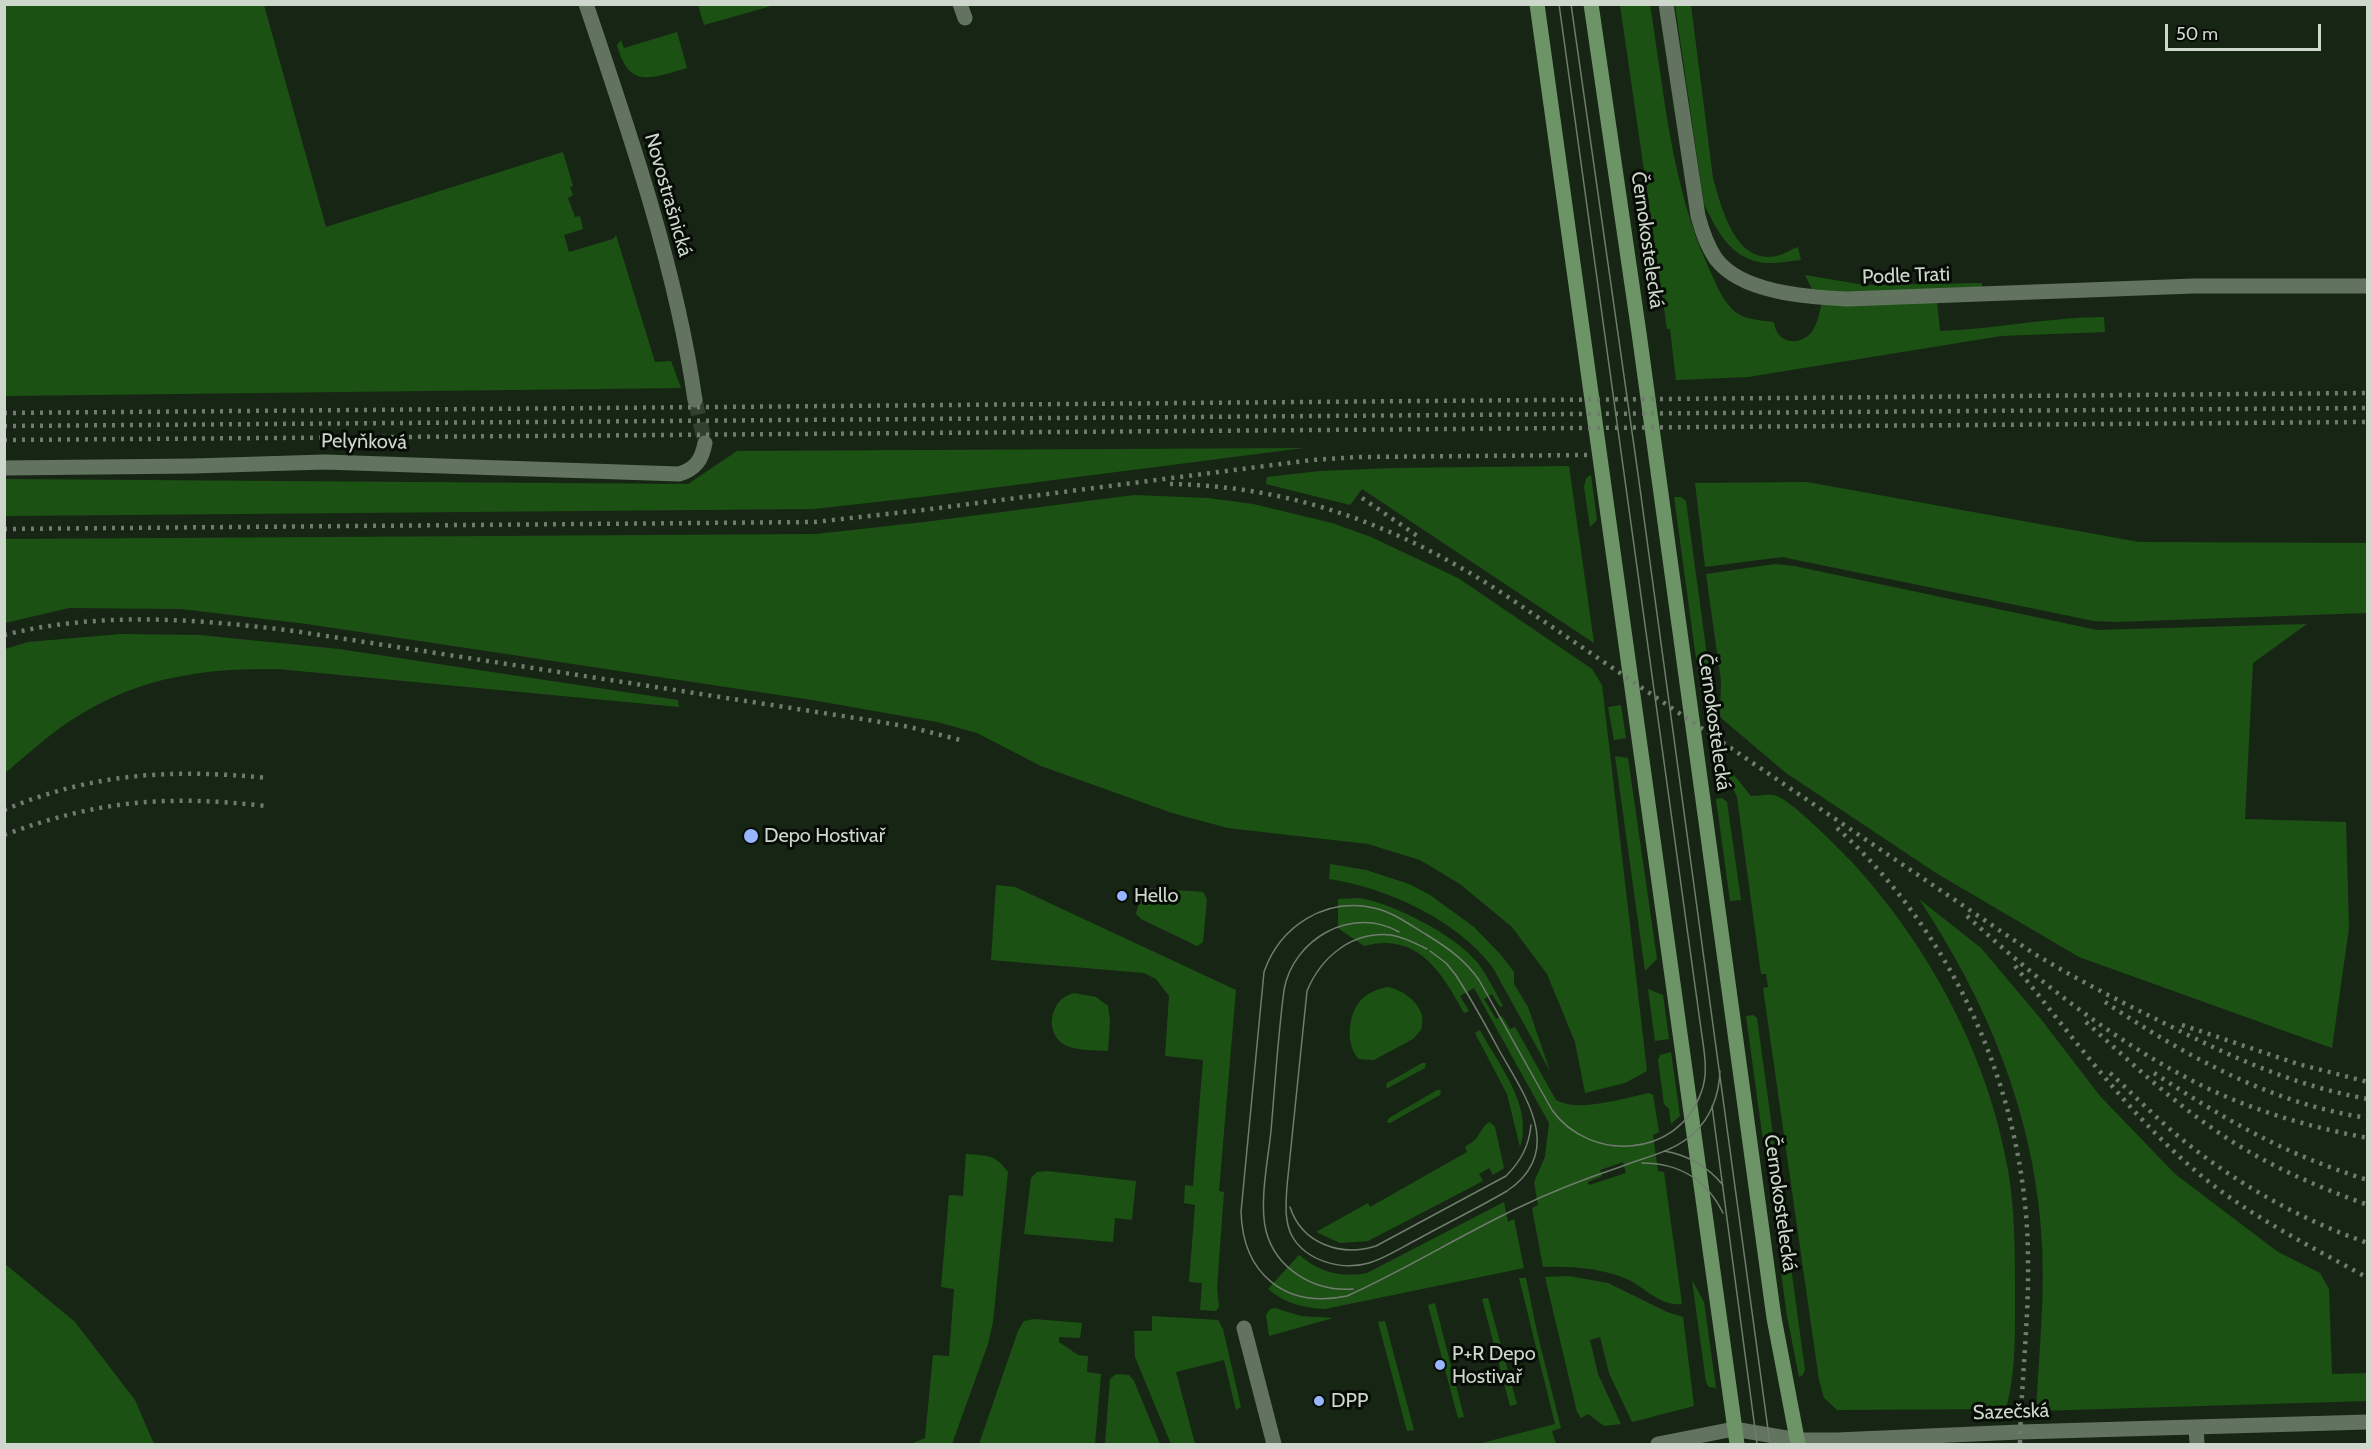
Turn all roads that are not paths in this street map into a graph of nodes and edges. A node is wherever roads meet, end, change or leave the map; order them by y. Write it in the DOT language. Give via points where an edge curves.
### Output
graph roads {
  1 [pos="586,4"];
  2 [pos="1537,4"];
  3 [pos="1592,4"];
  4 [pos="1666,4"];
  5 [pos="2367,286"];
  6 [pos="695,399"];
  7 [pos="705,443"];
  8 [pos="4,468"];
  9 [pos="1244,1328"];
  10 [pos="2367,1422"];
  11 [pos="2196,1427"];
  12 [pos="1768,1438"];
  13 [pos="1735,1440"];
  14 [pos="1798,1442"];
  15 [pos="1274,1444"];
  16 [pos="1658,1444"];
  17 [pos="2197,1444"];
  1 -- 6 [label="street, Novostrašnická" via="654,217"];
  2 -- 13 [label="main road"];
  3 -- 14 [label="main road, Černokostelecká" via="1774,1318"];
  4 -- 5 [label="street, Podle Trati" via="1698,216 1716,258 1742,280 1792,293 1847,299 2194,286"];
  7 -- 8 [label="street, Pelyňková" via="702,458 689,471 679,474 325,462"];
  9 -- 15 [label="street"];
  10 -- 11 [label="street, Sazečská"];
  11 -- 14 [label="street, Sazečská"];
  11 -- 17 [label="street"];
  12 -- 13 [label="street"];
  12 -- 14 [label="street, Sazečská"];
  13 -- 16 [label="street"];
}
